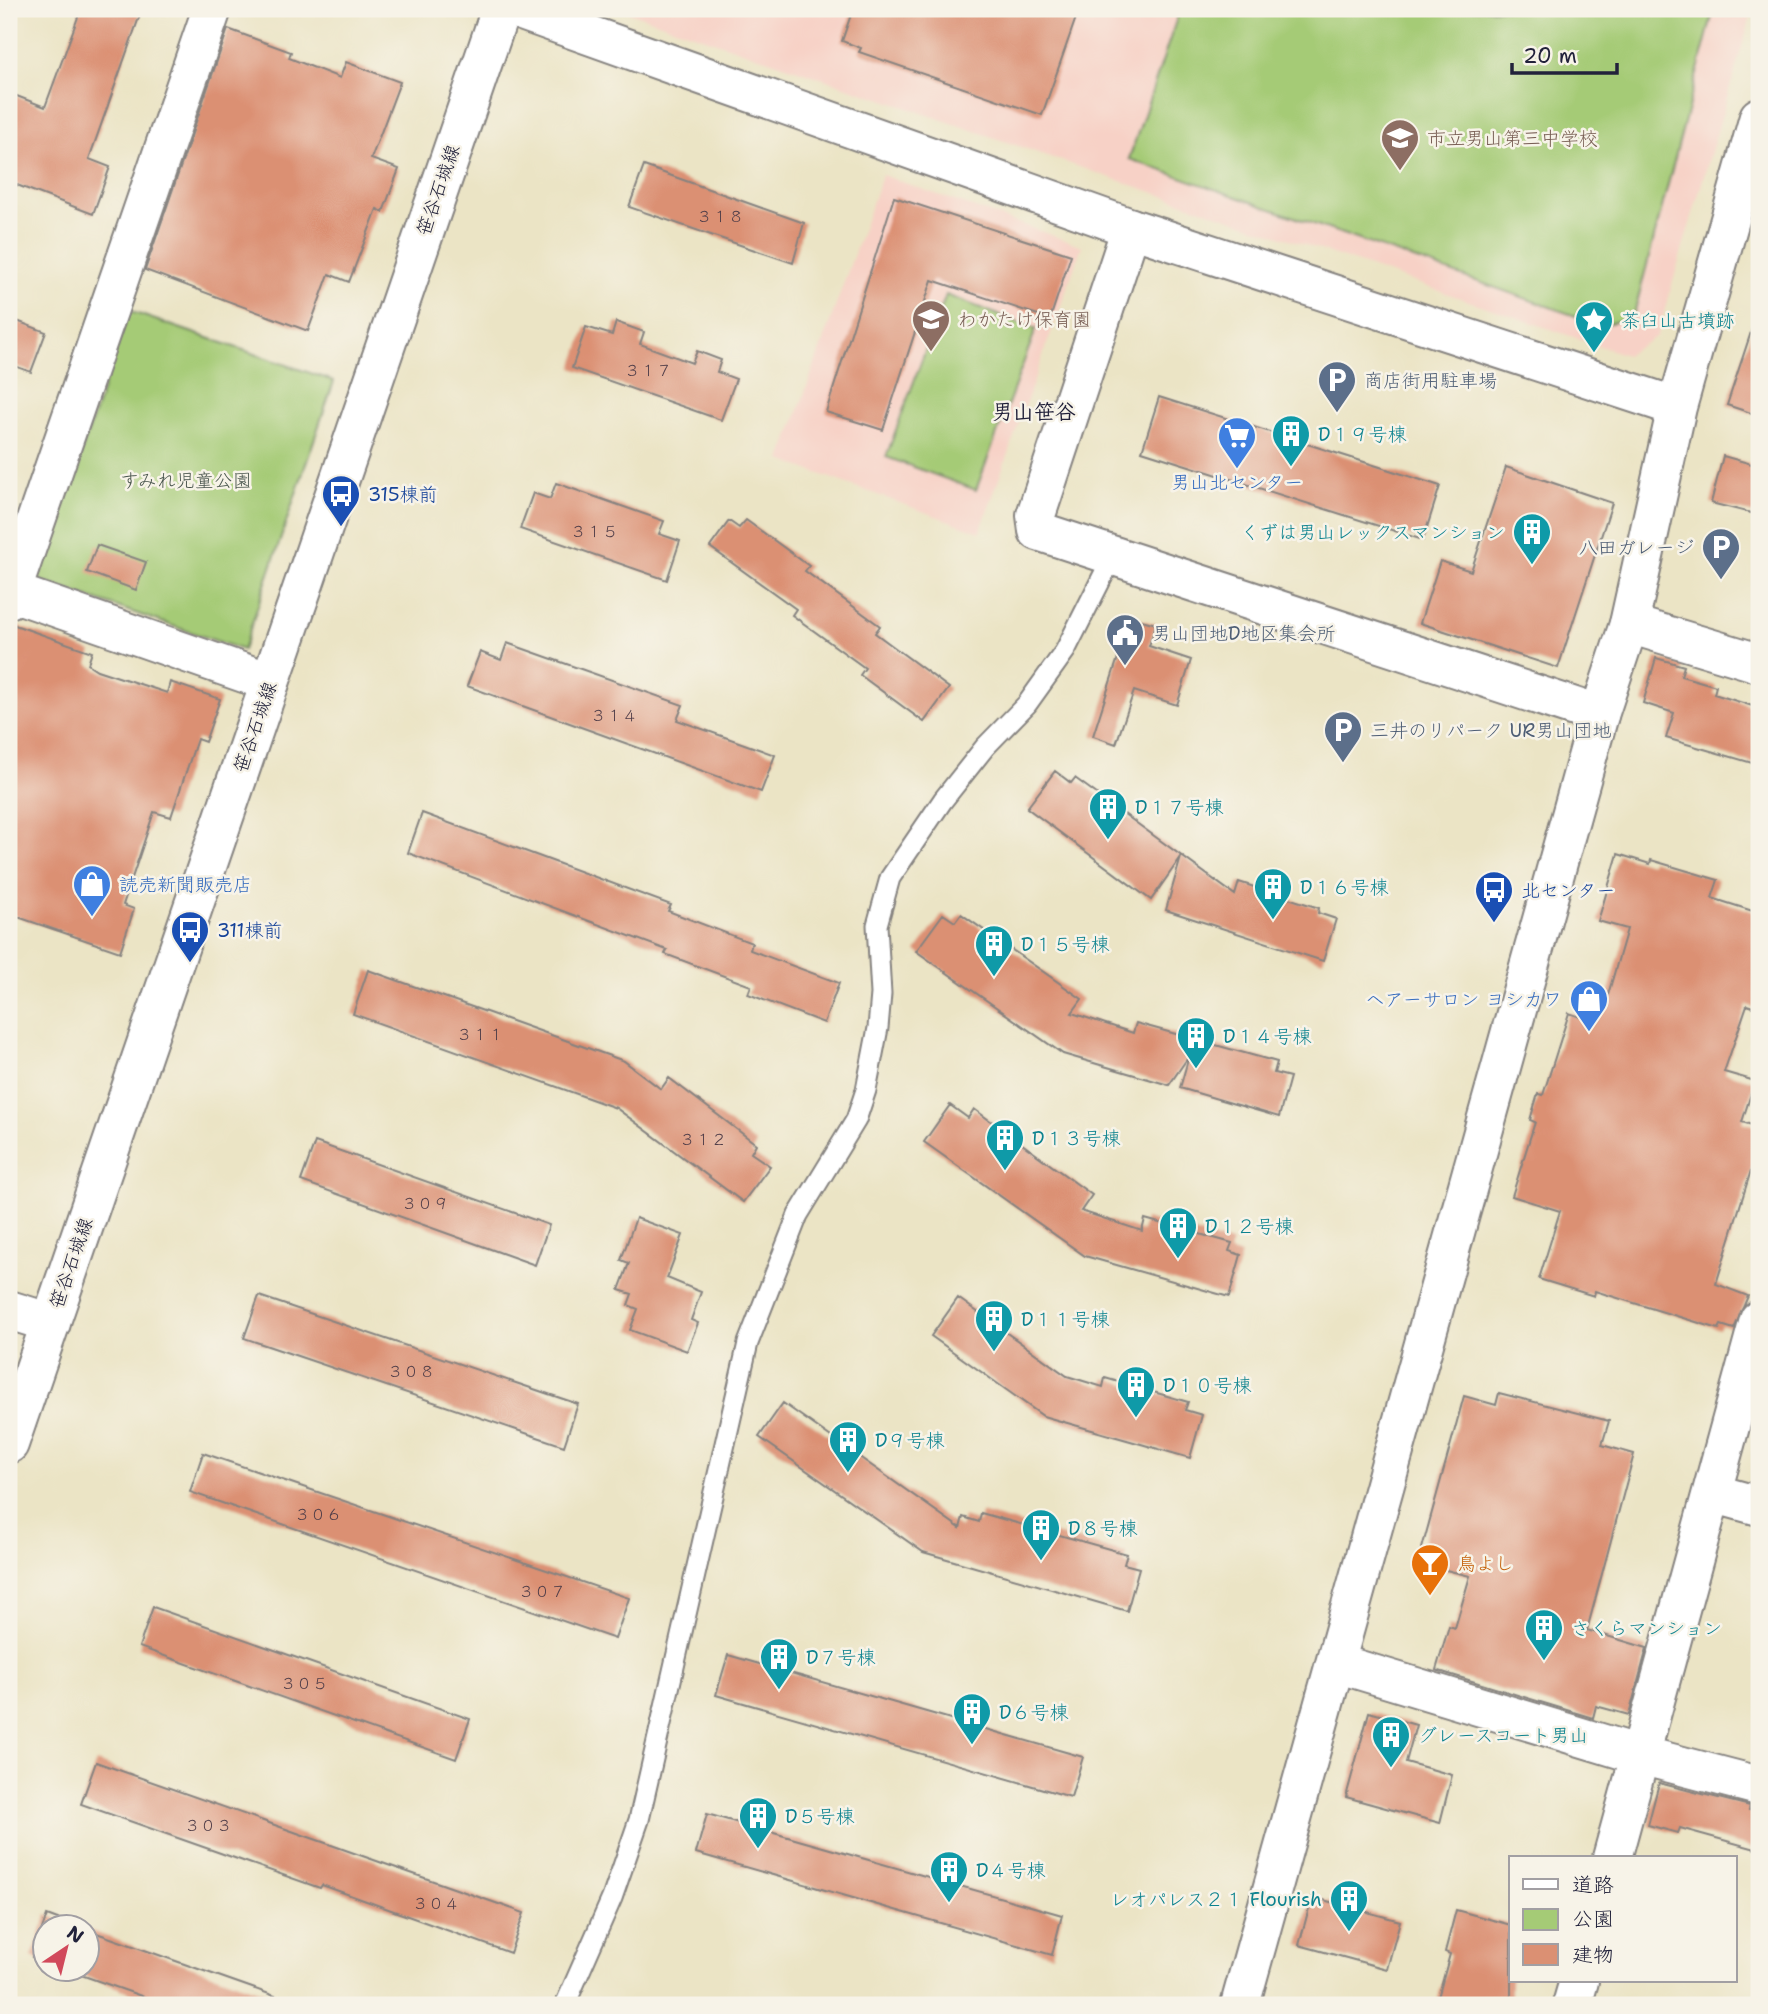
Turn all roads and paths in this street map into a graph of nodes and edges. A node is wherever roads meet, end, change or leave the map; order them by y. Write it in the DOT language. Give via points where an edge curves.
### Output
graph roads {
  1 [pos="212,9"];
  2 [pos="501,9"];
  3 [pos="516,9"];
  4 [pos="1759,117"];
  5 [pos="1131,228"];
  6 [pos="1677,407"];
  7 [pos="1113,556"];
  8 [pos="10,594"];
  9 [pos="1629,625"];
  10 [pos="1759,663"];
  11 [pos="270,682"];
  12 [pos="1599,715"];
  13 [pos="9,1310"];
  14 [pos="1759,1320"];
  15 [pos="51,1323"];
  16 [pos="9,1444"];
  17 [pos="1712,1493"];
  18 [pos="1759,1506"];
  19 [pos="1336,1663"];
  20 [pos="1640,1755"];
  21 [pos="1759,1786"];
  22 [pos="1613,1856"];
  23 [pos="1579,1982"];
  24 [pos="565,2005"];
  25 [pos="1240,2005"];
  26 [pos="1572,2005"];
  1 -- 8 [label="street"];
  2 -- 11 [label="street, 笹谷石城線"];
  3 -- 5 [label="street"];
  4 -- 6 [label="street"];
  5 -- 6 [label="street"];
  5 -- 7 [label="street" via="1036,515 1038,531"];
  6 -- 9 [label="street"];
  7 -- 12 [label="street"];
  7 -- 24 [label="lane" via="1065,651 1027,704 943,800 890,878 877,925 880,1005 866,1090 856,1120 798,1214 748,1343 639,1820 612,1898"];
  8 -- 11 [label="street"];
  9 -- 10 [label="street"];
  9 -- 12 [label="street"];
  11 -- 15 [label="street, 笹谷石城線"];
  12 -- 19 [label="street"];
  13 -- 15 [label="street"];
  14 -- 17 [label="street"];
  15 -- 16 [label="street, 笹谷石城線"];
  17 -- 18 [label="street"];
  17 -- 20 [label="street"];
  19 -- 20 [label="street"];
  19 -- 25 [label="street"];
  20 -- 21 [label="street"];
  20 -- 22 [label="street"];
  23 -- 26 [label="street"];
}
